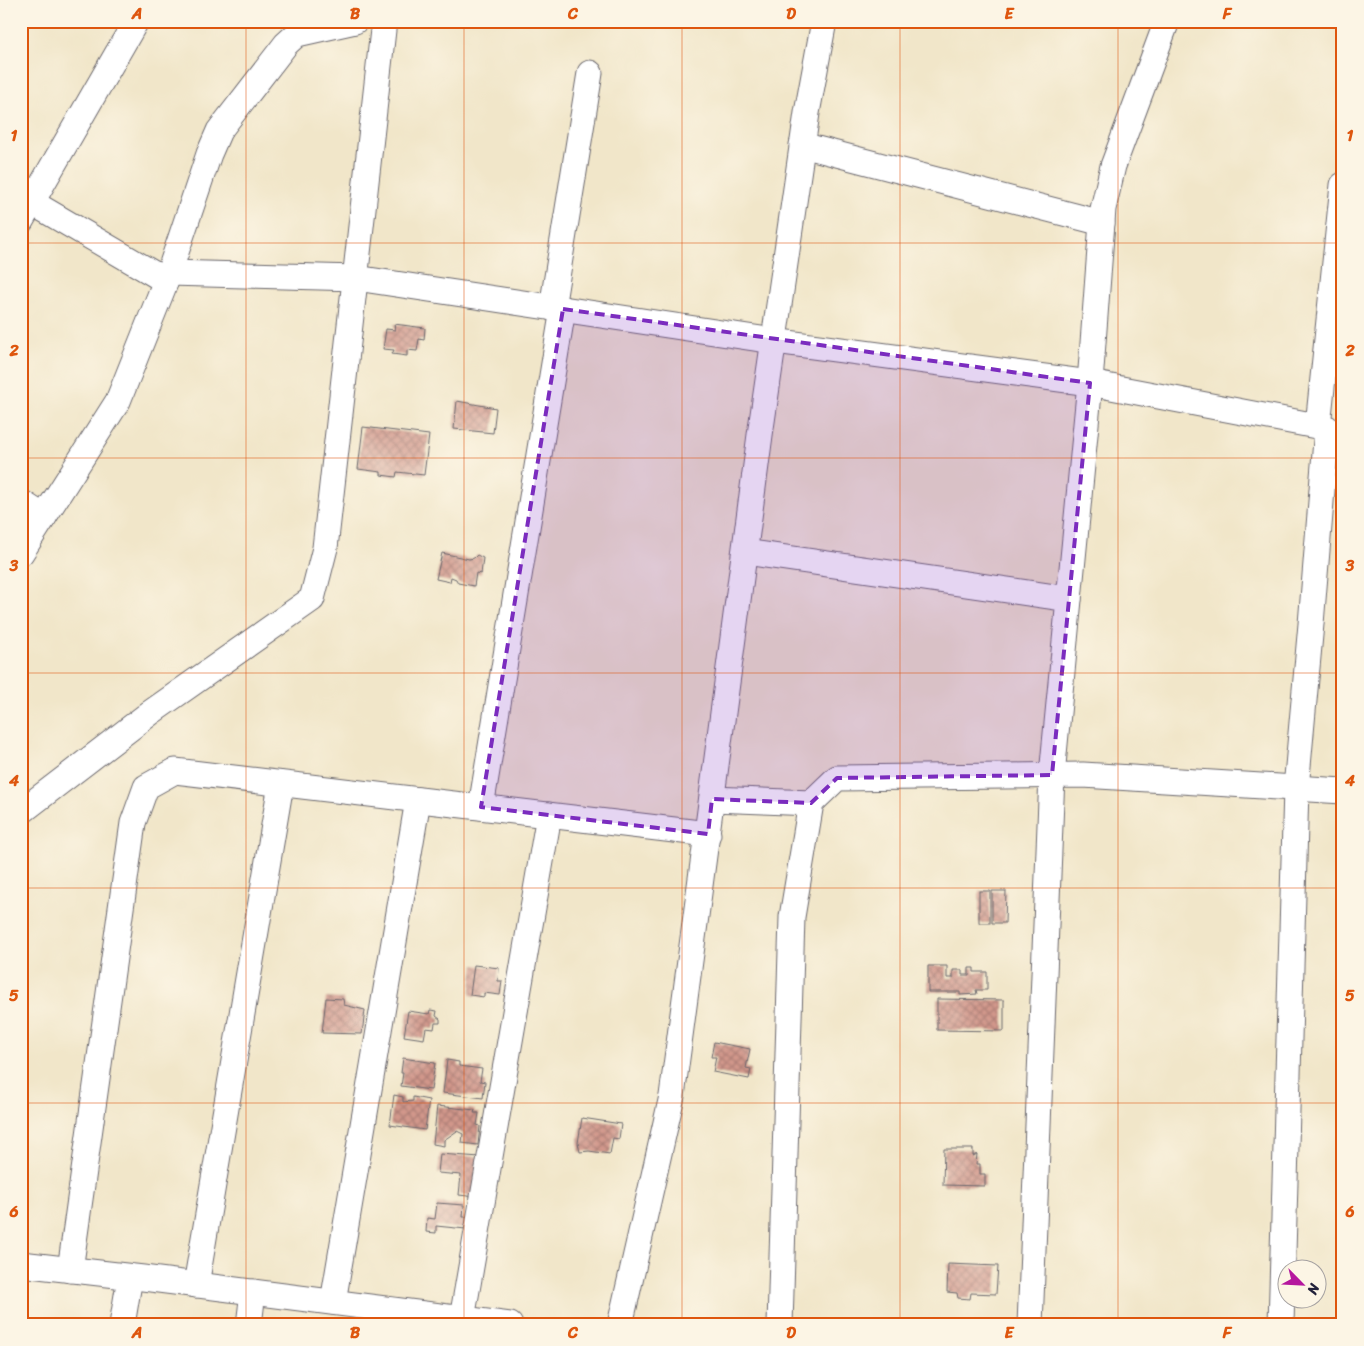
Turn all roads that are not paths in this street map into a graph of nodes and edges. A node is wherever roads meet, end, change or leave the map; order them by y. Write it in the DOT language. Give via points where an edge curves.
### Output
graph roads {
  1 [pos="136,21"];
  2 [pos="355,21"];
  3 [pos="384,21"];
  4 [pos="824,21"];
  5 [pos="1167,21"];
  6 [pos="289,30"];
  7 [pos="590,73"];
  8 [pos="802,145"];
  9 [pos="1343,185"];
  10 [pos="25,207"];
  11 [pos="1102,223"];
  12 [pos="168,277"];
  13 [pos="356,278"];
  14 [pos="558,308"];
  15 [pos="774,340"];
  16 [pos="1090,383"];
  17 [pos="1329,428"];
  18 [pos="21,502"];
  19 [pos="44,517"];
  20 [pos="745,552"];
  21 [pos="21,553"];
  22 [pos="1069,599"];
  23 [pos="1052,775"];
  24 [pos="282,784"];
  25 [pos="1296,788"];
  26 [pos="1343,791"];
  27 [pos="712,799"];
  28 [pos="418,800"];
  29 [pos="811,803"];
  30 [pos="481,807"];
  31 [pos="21,812"];
  32 [pos="549,815"];
  33 [pos="708,834"];
  34 [pos="21,1264"];
  35 [pos="70,1270"];
  36 [pos="130,1277"];
  37 [pos="196,1285"];
  38 [pos="253,1292"];
  39 [pos="333,1302"];
  40 [pos="382,1317"];
  41 [pos="462,1319"];
  42 [pos="122,1325"];
  43 [pos="249,1325"];
  44 [pos="509,1325"];
  45 [pos="620,1325"];
  46 [pos="780,1325"];
  47 [pos="1030,1325"];
  48 [pos="1281,1325"];
  1 -- 10 [label="street"];
  2 -- 6 [label="street" via="297,34"];
  3 -- 13 [label="street"];
  4 -- 8 [label="street"];
  5 -- 11 [label="street" via="1113,166"];
  6 -- 12 [label="street" via="286,44 220,131 209,154"];
  7 -- 14 [label="street"];
  8 -- 11 [label="street"];
  8 -- 15 [label="street"];
  9 -- 17 [label="street"];
  10 -- 12 [label="street"];
  11 -- 16 [label="street"];
  12 -- 13 [label="street"];
  12 -- 19 [label="street" via="118,401"];
  13 -- 14 [label="street"];
  13 -- 31 [label="street" via="325,548 312,599 150,713"];
  14 -- 15 [label="street"];
  14 -- 30 [label="street"];
  15 -- 16 [label="street"];
  15 -- 20 [label="street"];
  16 -- 17 [label="street"];
  16 -- 22 [label="street"];
  17 -- 25 [label="street"];
  18 -- 19 [label="street"];
  19 -- 21 [label="street"];
  20 -- 22 [label="street"];
  20 -- 27 [label="street"];
  22 -- 23 [label="street"];
  23 -- 25 [label="street"];
  23 -- 29 [label="street" via="837,778"];
  23 -- 47 [label="street"];
  24 -- 28 [label="street"];
  24 -- 35 [label="street" via="175,771 146,787 133,823"];
  24 -- 37 [label="street"];
  25 -- 26 [label="street"];
  25 -- 48 [label="street"];
  27 -- 29 [label="street"];
  27 -- 33 [label="street"];
  28 -- 30 [label="street"];
  28 -- 39 [label="street"];
  29 -- 46 [label="street" via="792,917"];
  30 -- 32 [label="street"];
  32 -- 33 [label="street"];
  32 -- 41 [label="street"];
  33 -- 45 [label="street" via="672,1096"];
  34 -- 35 [label="street"];
  35 -- 36 [label="street"];
  36 -- 37 [label="street"];
  36 -- 42 [label="street"];
  37 -- 38 [label="street"];
  38 -- 39 [label="street"];
  38 -- 43 [label="street"];
  39 -- 40 [label="street"];
  40 -- 41 [label="street"];
  41 -- 44 [label="street"];
}
